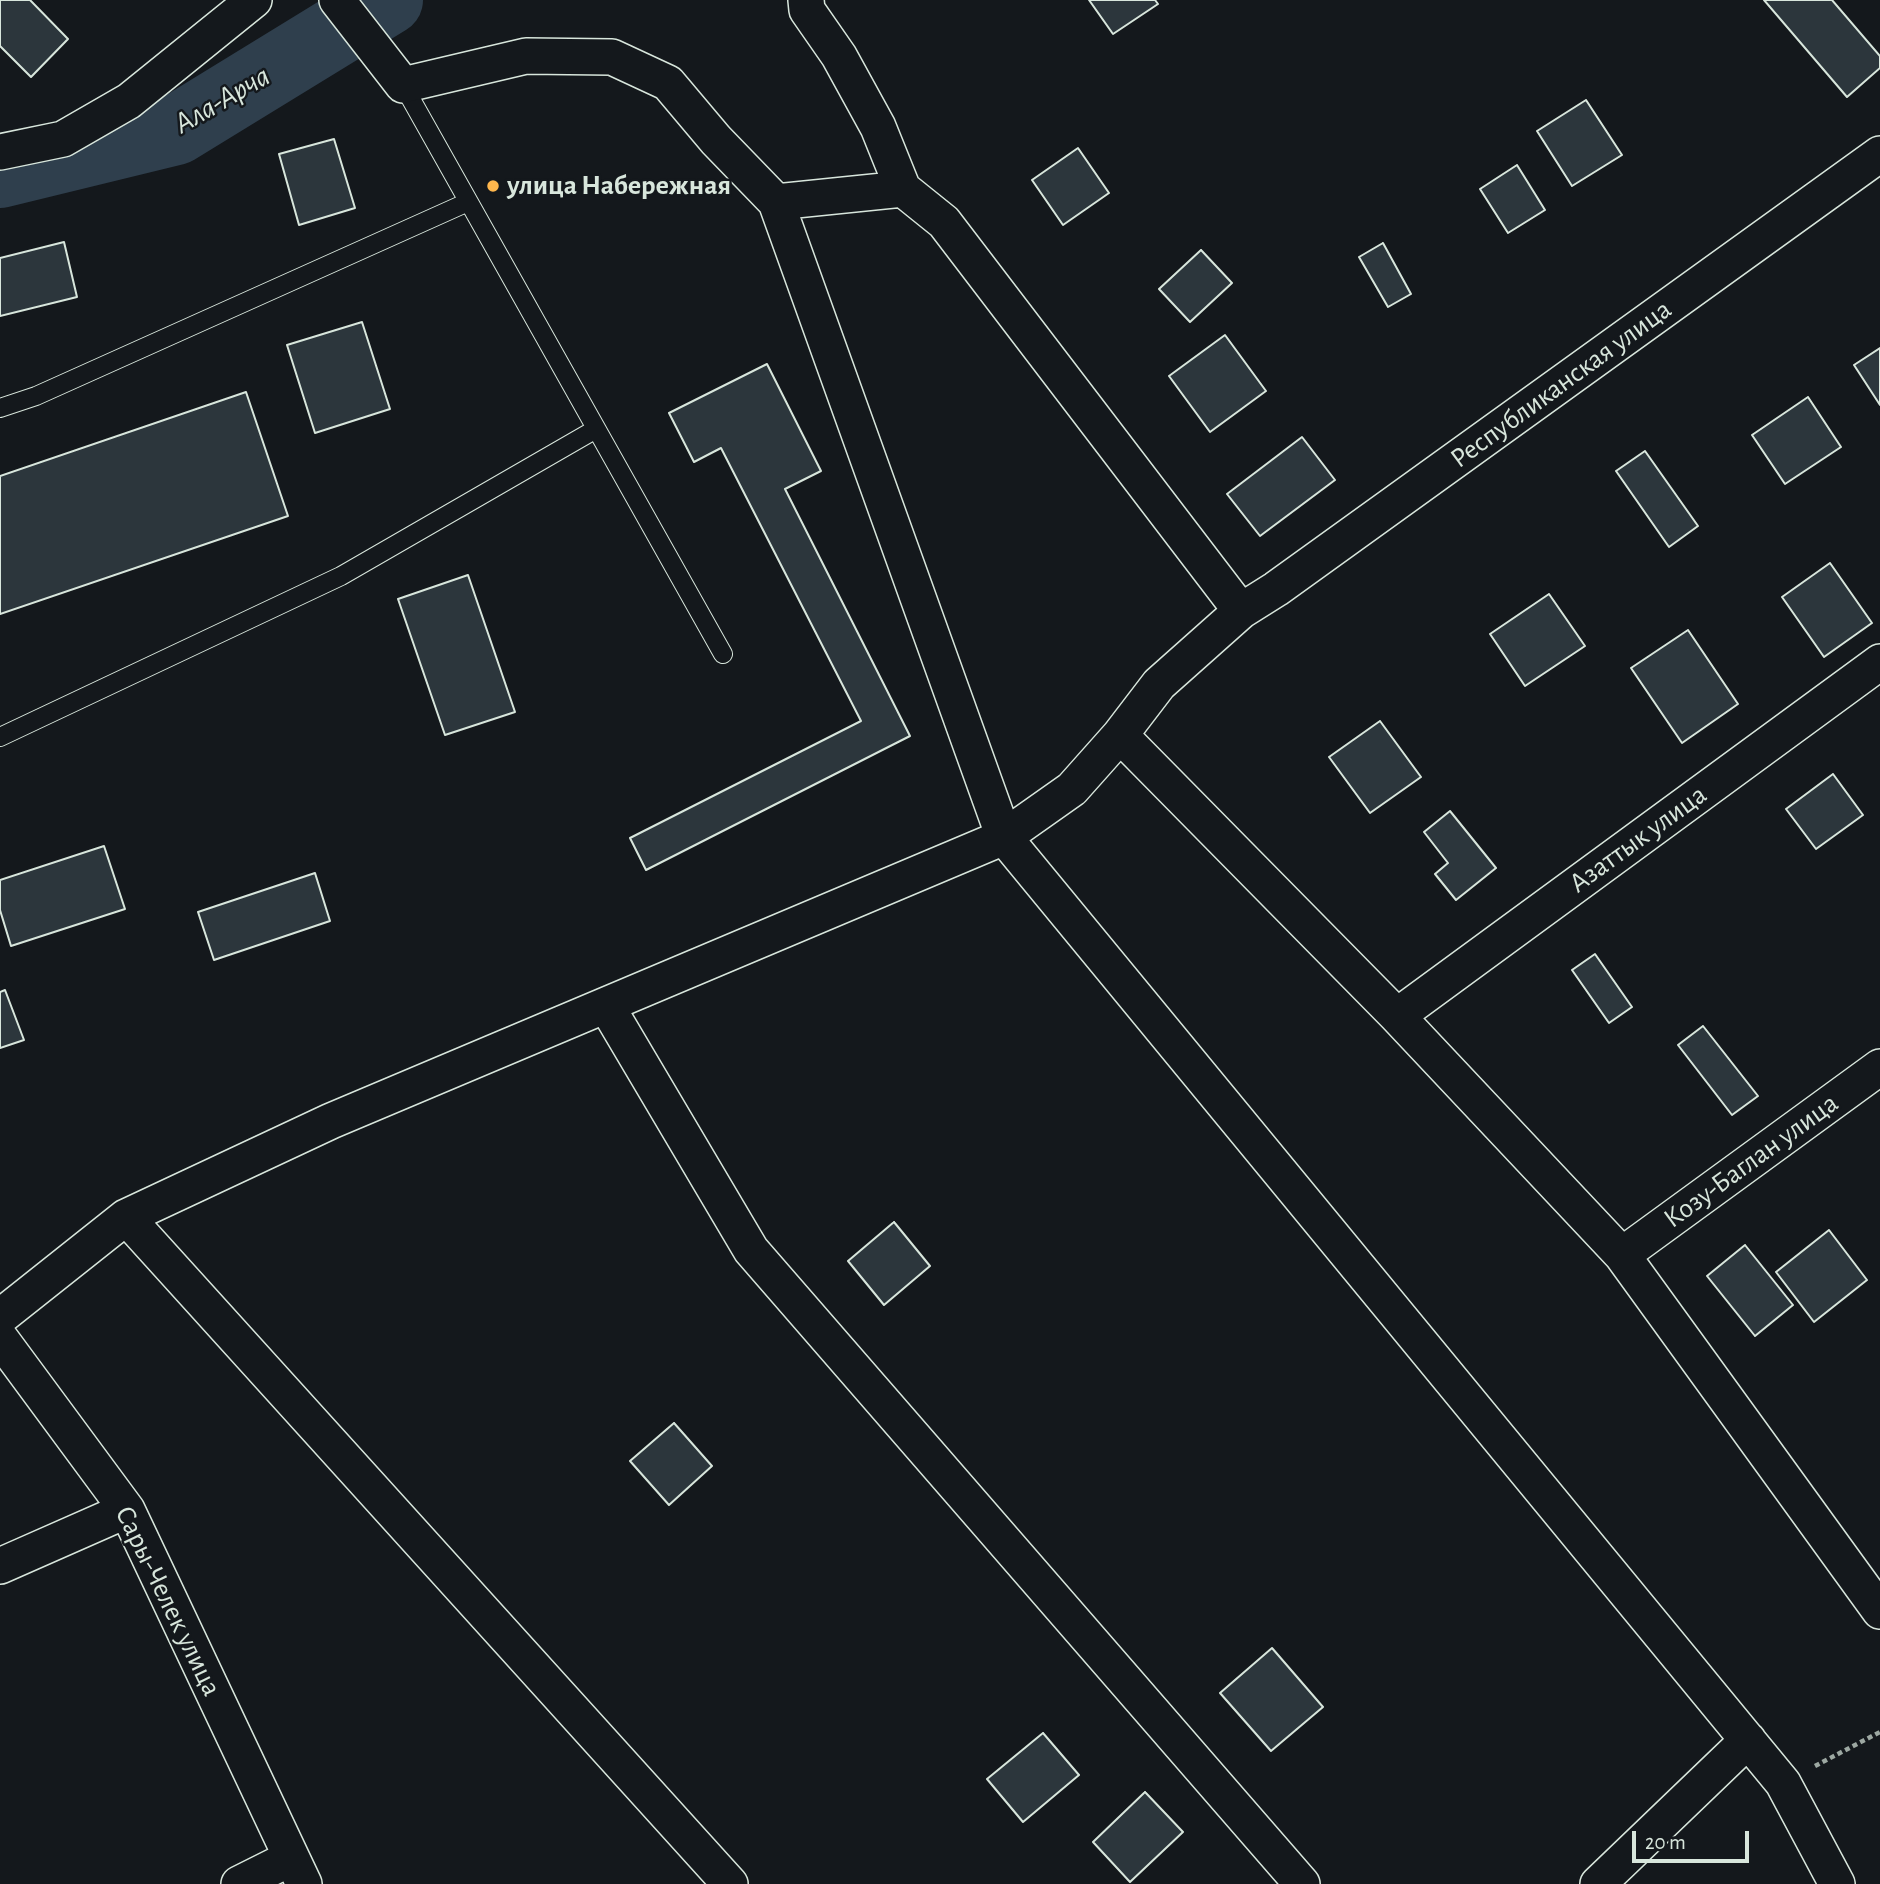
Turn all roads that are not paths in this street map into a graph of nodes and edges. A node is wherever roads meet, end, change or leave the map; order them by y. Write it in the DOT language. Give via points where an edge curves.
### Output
graph roads {
  1 [pos="254,0"];
  2 [pos="337,0"];
  3 [pos="806,0"];
  4 [pos="403,85"];
  5 [pos="0,152"];
  6 [pos="1880,154"];
  7 [pos="903,189"];
  8 [pos="468,202"];
  9 [pos="776,202"];
  10 [pos="0,408"];
  11 [pos="596,429"];
  12 [pos="1241,611"];
  13 [pos="723,654"];
  14 [pos="1880,662"];
  15 [pos="1120,735"];
  16 [pos="0,737"];
  17 [pos="1004,837"];
  18 [pos="606,1005"];
  19 [pos="1396,1016"];
  20 [pos="1880,1067"];
  21 [pos="125,1217"];
  22 [pos="1622,1255"];
  23 [pos="0,1317"];
  24 [pos="0,1338"];
  25 [pos="127,1510"];
  26 [pos="0,1566"];
  27 [pos="1880,1612"];
  28 [pos="1748,1740"];
  29 [pos="297,1871"];
  30 [pos="239,1884"];
  31 [pos="730,1884"];
  32 [pos="1301,1884"];
  33 [pos="1598,1884"];
  34 [pos="1837,1884"];
  1 -- 5 [label="street" via="129,101 62,139"];
  2 -- 4 [label="street"];
  3 -- 7 [label="street" via="807,10 878,127"];
  4 -- 8 [label="lane"];
  4 -- 9 [label="street" via="526,56 612,57 668,83"];
  6 -- 12 [label="street, Республиканская улица"];
  7 -- 9 [label="street"];
  7 -- 12 [label="street" via="944,222"];
  8 -- 10 [label="lane" via="36,396"];
  8 -- 11 [label="lane"];
  9 -- 17 [label="street"];
  11 -- 13 [label="lane"];
  11 -- 16 [label="lane" via="341,576"];
  12 -- 15 [label="street, Республиканская улица" via="1159,684"];
  14 -- 19 [label="street, Азаттык улица"];
  15 -- 17 [label="street, Республиканская улица" via="1072,789"];
  15 -- 19 [label="street"];
  17 -- 18 [label="street, Республиканская улица"];
  17 -- 28 [label="street"];
  18 -- 21 [label="street, Республиканская улица" via="331,1121"];
  18 -- 32 [label="street" via="751,1250"];
  19 -- 22 [label="street"];
  20 -- 22 [label="street, Козу-Баглан улица"];
  21 -- 23 [label="street"];
  21 -- 31 [label="street"];
  22 -- 27 [label="street"];
  24 -- 25 [label="street, Сары-Челек улица"];
  25 -- 26 [label="street"];
  25 -- 29 [label="street, Сары-Челек улица"];
  28 -- 33 [label="street"];
  28 -- 34 [label="street" via="1783,1783"];
  29 -- 30 [label="street"];
}
